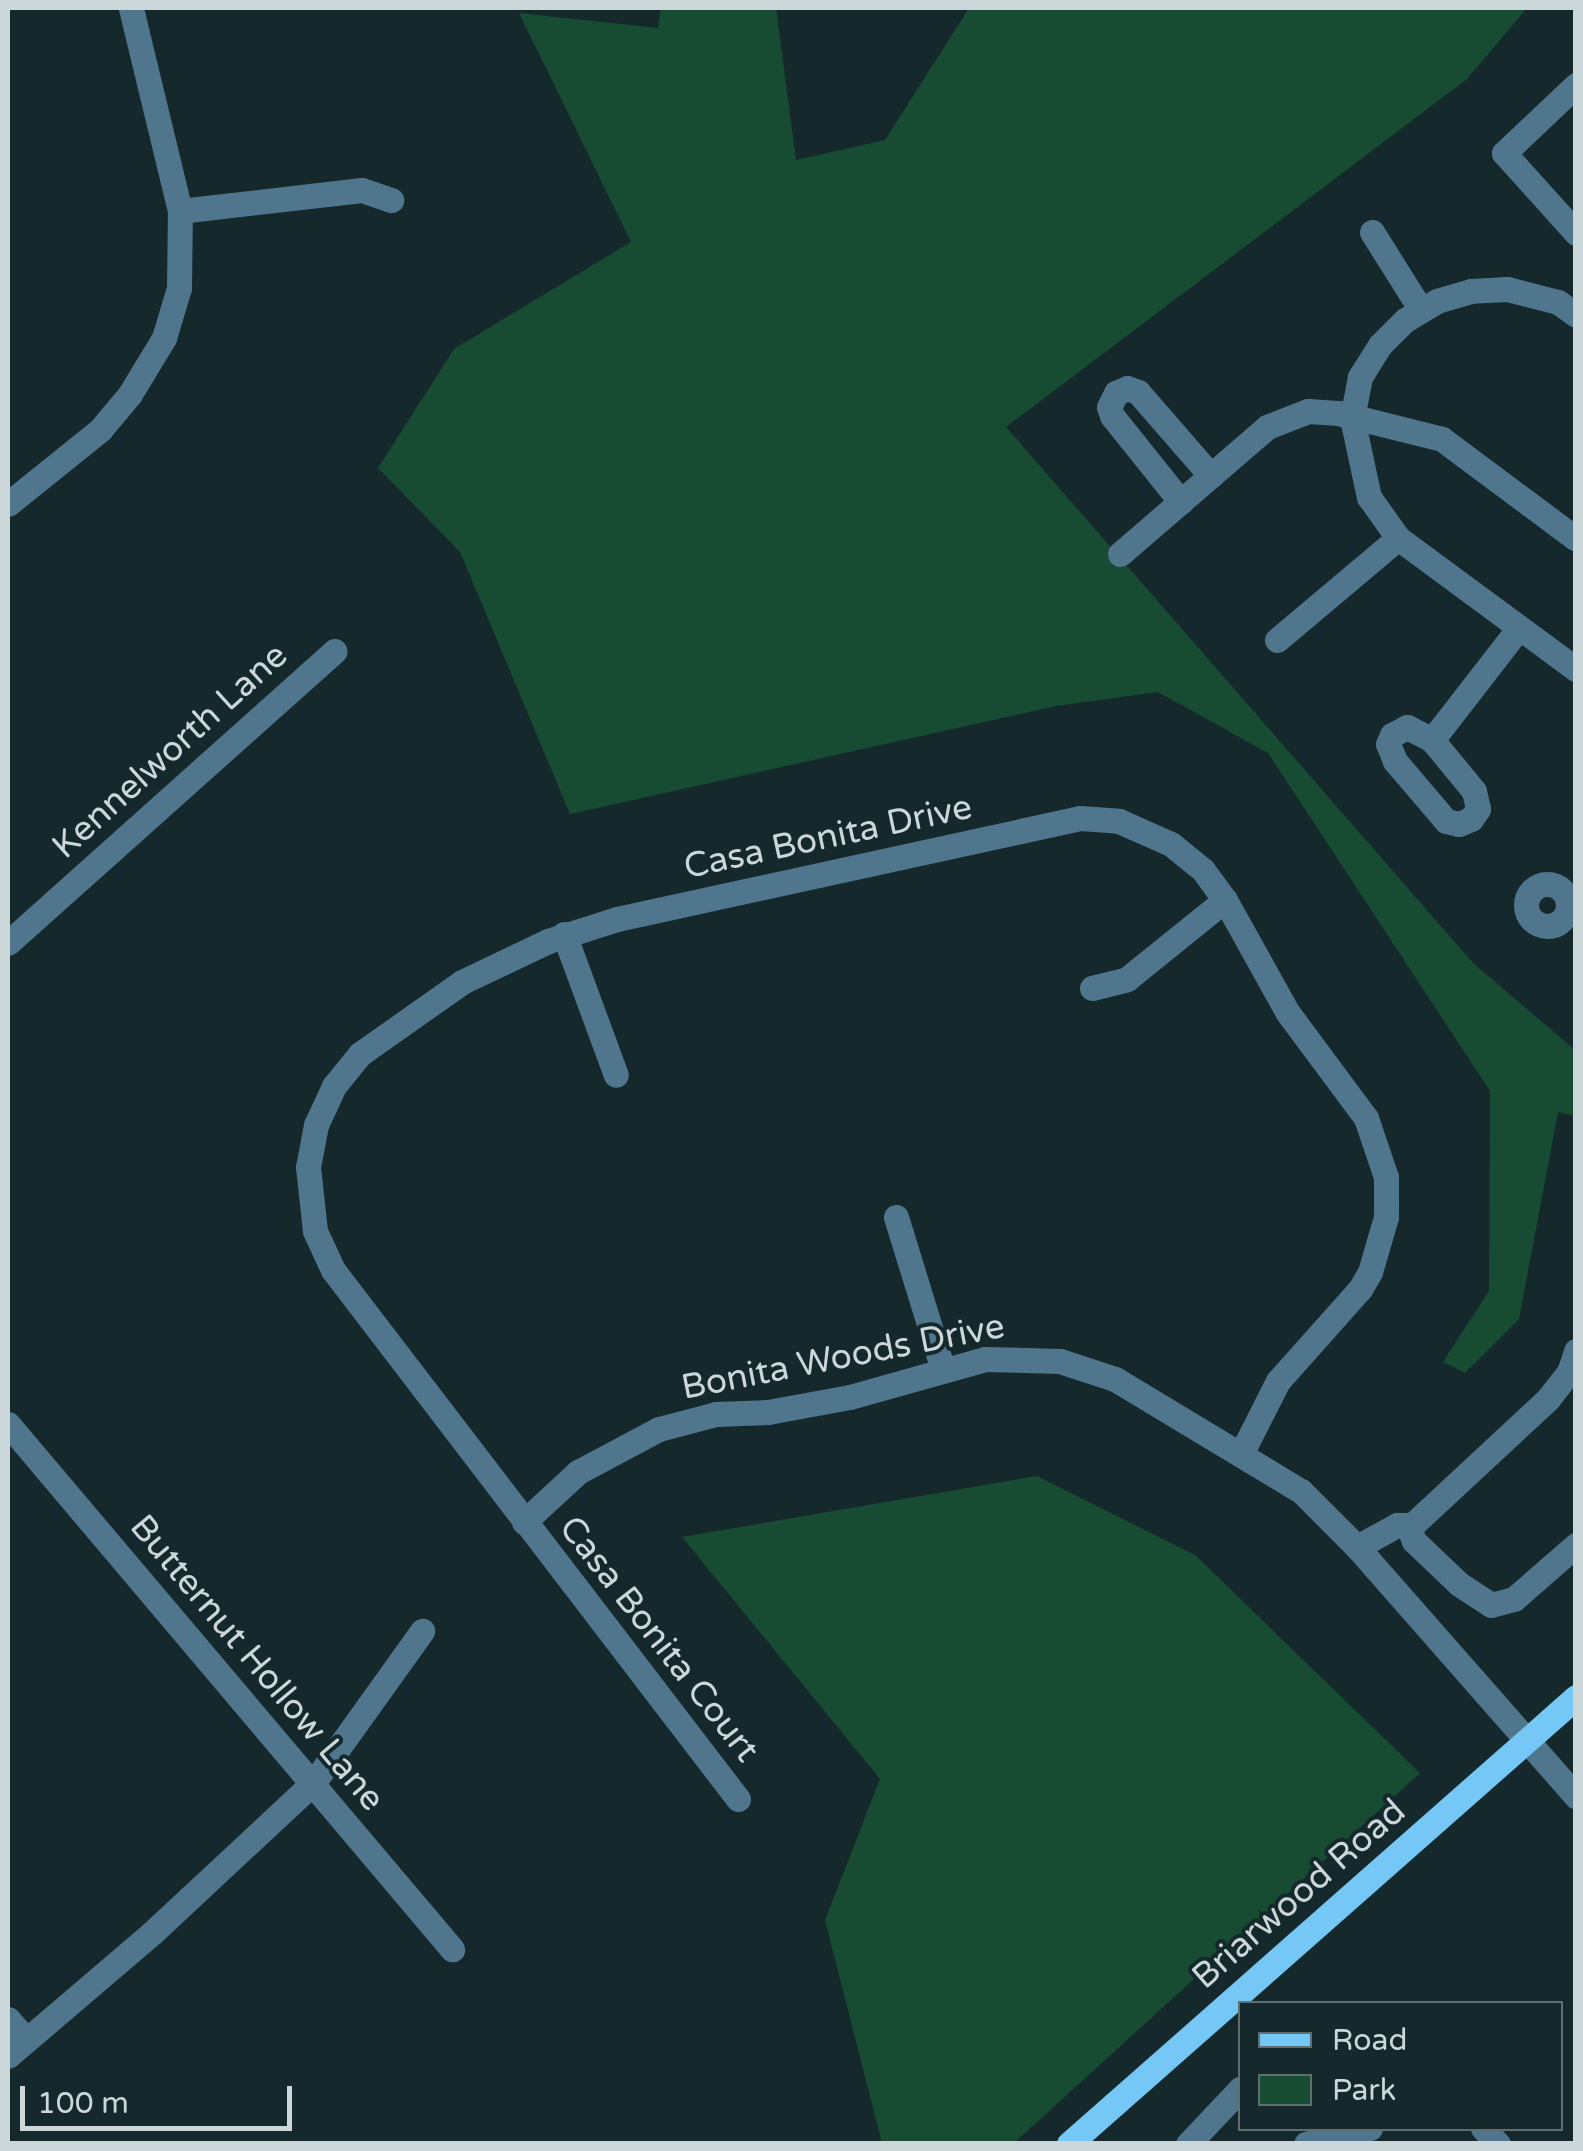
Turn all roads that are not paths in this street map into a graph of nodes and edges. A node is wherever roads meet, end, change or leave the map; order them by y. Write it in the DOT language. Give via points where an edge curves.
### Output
graph roads {
  1 [pos="131,8"];
  2 [pos="1576,85"];
  3 [pos="391,200"];
  4 [pos="180,211"];
  5 [pos="1372,232"];
  6 [pos="1576,233"];
  7 [pos="1420,310"];
  8 [pos="1576,314"];
  9 [pos="1352,418"];
  10 [pos="1211,476"];
  11 [pos="1181,502"];
  12 [pos="8,503"];
  13 [pos="1398,538"];
  14 [pos="1576,539"];
  15 [pos="1120,554"];
  16 [pos="1518,629"];
  17 [pos="1276,640"];
  18 [pos="335,651"];
  19 [pos="1576,669"];
  20 [pos="1432,740"];
  21 [pos="1226,900"];
  22 [pos="564,934"];
  23 [pos="8,943"];
  24 [pos="1092,988"];
  25 [pos="616,1075"];
  26 [pos="896,1217"];
  27 [pos="1576,1351"];
  28 [pos="943,1370"];
  29 [pos="8,1424"];
  30 [pos="1242,1452"];
  31 [pos="524,1522"];
  32 [pos="1410,1525"];
  33 [pos="1576,1544"];
  34 [pos="1357,1547"];
  35 [pos="422,1631"];
  36 [pos="1576,1697"];
  37 [pos="1526,1740"];
  38 [pos="314,1782"];
  39 [pos="1576,1796"];
  40 [pos="738,1799"];
  41 [pos="452,1948"];
  42 [pos="8,2019"];
  43 [pos="17,2048"];
  44 [pos="1238,2091"];
  45 [pos="1358,2131"];
  46 [pos="1069,2144"];
  47 [pos="1188,2144"];
  48 [pos="1306,2144"];
  1 -- 4 [label="street"];
  2 -- 6 [label="street" via="1504,152"];
  3 -- 4 [label="street" via="362,190"];
  4 -- 12 [label="street" via="179,288 152,362 100,430"];
  5 -- 7 [label="street"];
  7 -- 8 [label="street" via="1454,295 1507,289 1558,302"];
  7 -- 9 [label="street" via="1369,360"];
  9 -- 10 [label="street" via="1323,411 1280,419"];
  9 -- 13 [label="street" via="1369,497"];
  9 -- 14 [label="street" via="1442,439"];
  10 -- 11 [label="street"];
  10 -- 11 [label="street" via="1138,392 1116,393 1112,416"];
  11 -- 15 [label="street"];
  13 -- 16 [label="street"];
  13 -- 17 [label="street"];
  16 -- 19 [label="street"];
  16 -- 20 [label="street"];
  18 -- 23 [label="street, Kennelworth Lane"];
  21 -- 22 [label="street, Casa Bonita Drive" via="1190,858 1158,836 1119,821 1080,818"];
  21 -- 24 [label="street" via="1127,979"];
  21 -- 30 [label="street, Casa Bonita Drive" via="1288,1012 1366,1118 1382,1157 1387,1198 1383,1236 1360,1289 1278,1381"];
  22 -- 25 [label="street"];
  22 -- 31 [label="street, Casa Bonita Drive" via="462,982 360,1054 324,1105 308,1167 313,1220 333,1270"];
  26 -- 28 [label="street"];
  27 -- 32 [label="street" via="1570,1372 1548,1399"];
  28 -- 30 [label="street, Bonita Woods Drive" via="1000,1358 1060,1362 1115,1379"];
  28 -- 31 [label="street, Bonita Woods Drive" via="850,1397 716,1414 660,1429 578,1472"];
  29 -- 38 [label="street, Butternut Hollow Lane"];
  30 -- 34 [label="street, Bonita Woods Drive" via="1301,1491"];
  31 -- 40 [label="street, Casa Bonita Court"];
  32 -- 33 [label="street" via="1425,1552 1475,1598 1491,1604 1514,1598"];
  32 -- 34 [label="street"];
  34 -- 37 [label="street, Bonita Woods Drive"];
  35 -- 38 [label="street"];
  36 -- 37 [label="main road, Briarwood Road"];
  37 -- 39 [label="street, Bonita Woods Drive"];
  37 -- 46 [label="main road, Briarwood Road"];
  38 -- 41 [label="street, Butternut Hollow Lane"];
  38 -- 43 [label="street"];
  42 -- 43 [label="street"];
  44 -- 47 [label="street"];
  45 -- 48 [label="street"];
}
